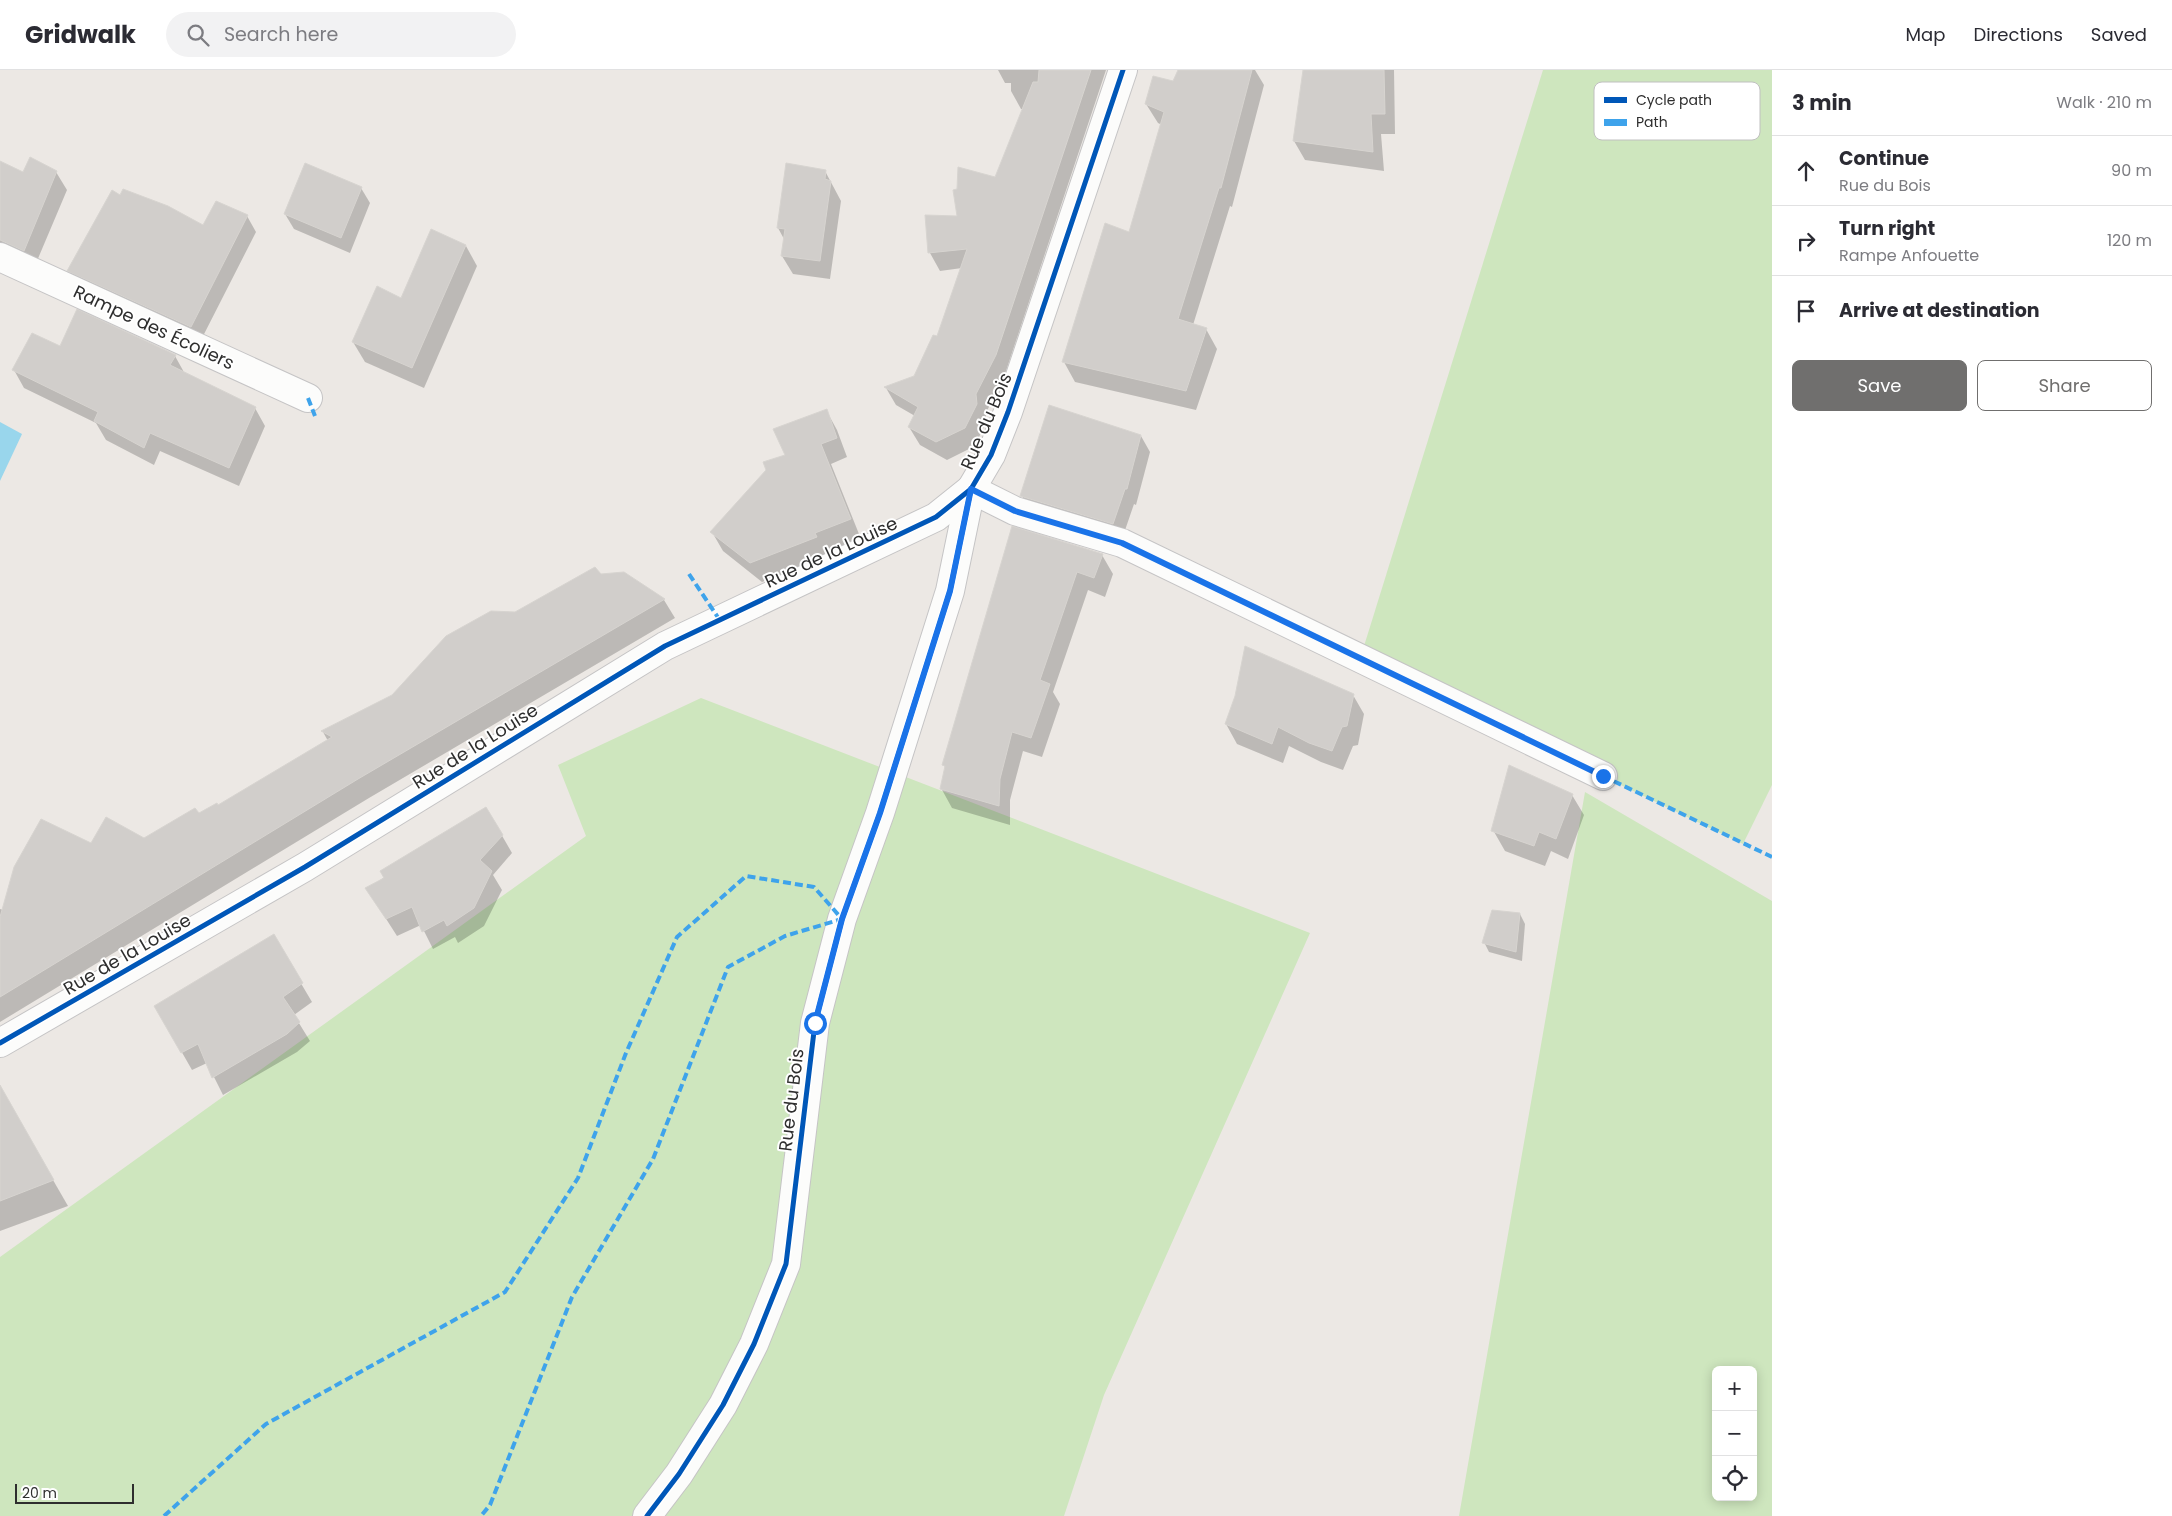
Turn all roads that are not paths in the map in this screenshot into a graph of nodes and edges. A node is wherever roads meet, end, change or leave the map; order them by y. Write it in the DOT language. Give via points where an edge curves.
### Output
graph roads {
  1 [pos="1123,70"];
  2 [pos="0,257"];
  3 [pos="308,398"];
  4 [pos="971,489"];
  5 [pos="1603,776"];
  6 [pos="0,1043"];
  7 [pos="648,1516"];
  1 -- 4 [label="street, Rue du Bois" via="1008,412 991,455"];
  2 -- 3 [label="street, Rampe des Écoliers"];
  4 -- 5 [label="street" via="1015,511 1122,543"];
  4 -- 6 [label="street, Rue de la Louise" via="936,517 665,646 305,867"];
  4 -- 7 [label="street, Rue du Bois" via="950,591 880,813 842,919 815,1023 786,1264 754,1344 723,1405"];
}
